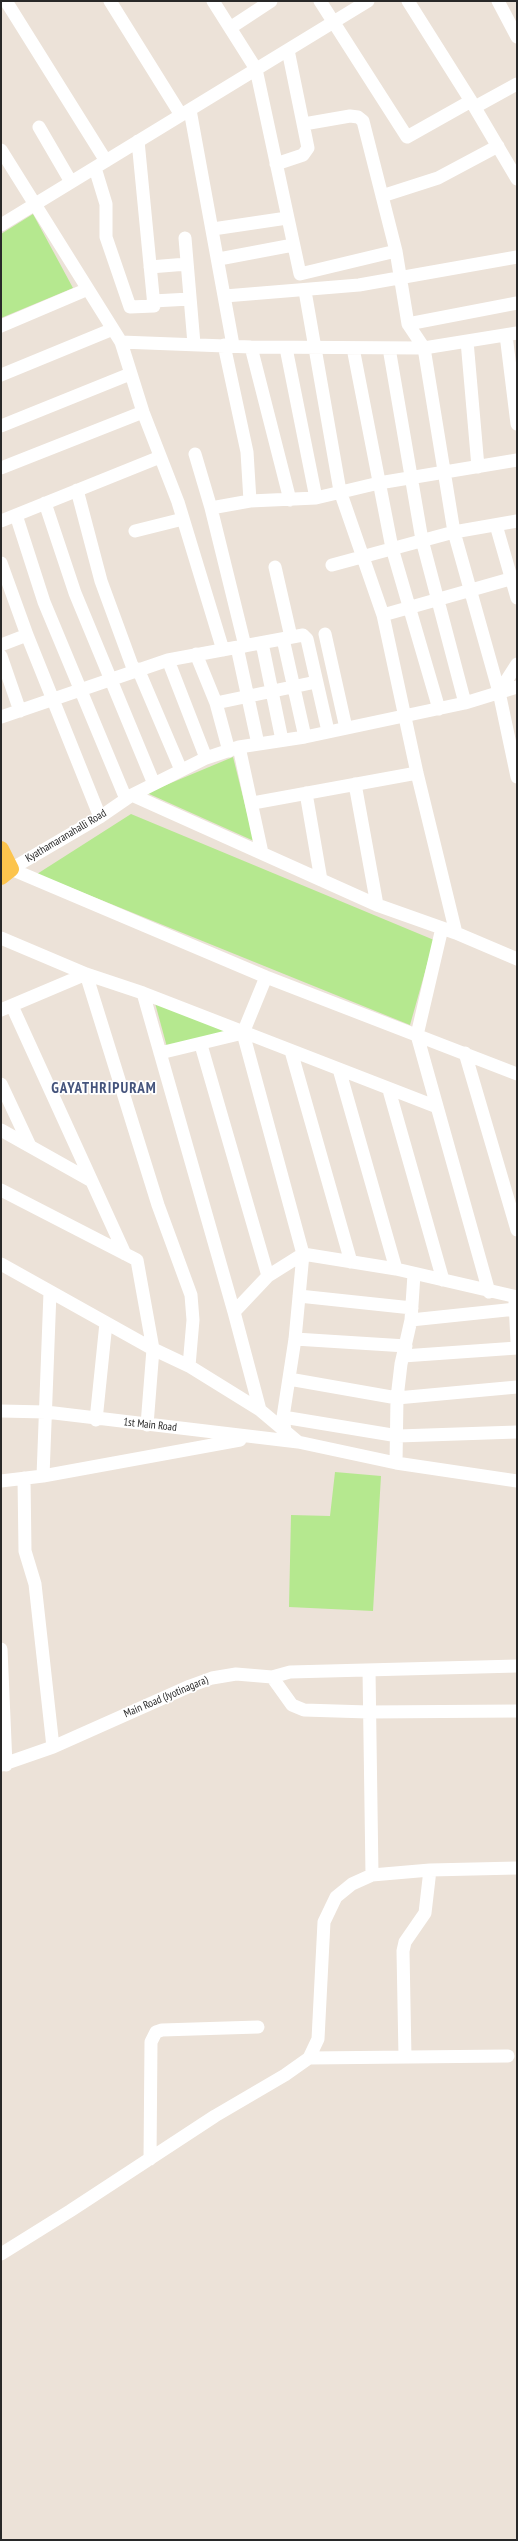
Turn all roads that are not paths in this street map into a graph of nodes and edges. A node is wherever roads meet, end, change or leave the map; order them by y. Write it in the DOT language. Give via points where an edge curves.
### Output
graph roads {
  1 [pos="6,1"];
  2 [pos="110,1"];
  3 [pos="213,1"];
  4 [pos="271,1"];
  5 [pos="320,1"];
  6 [pos="368,1"];
  7 [pos="408,1"];
  8 [pos="498,1"];
  9 [pos="334,22"];
  10 [pos="230,28"];
  11 [pos="517,37"];
  12 [pos="288,50"];
  13 [pos="256,69"];
  14 [pos="517,84"];
  15 [pos="473,104"];
  16 [pos="185,112"];
  17 [pos="304,124"];
  18 [pos="39,127"];
  19 [pos="138,141"];
  20 [pos="498,146"];
  21 [pos="1,150"];
  22 [pos="100,164"];
  23 [pos="276,164"];
  24 [pos="517,179"];
  25 [pos="71,182"];
  26 [pos="382,196"];
  27 [pos="36,204"];
  28 [pos="287,218"];
  29 [pos="1,225"];
  30 [pos="213,229"];
  31 [pos="185,238"];
  32 [pos="293,245"];
  33 [pos="396,251"];
  34 [pos="517,257"];
  35 [pos="218,259"];
  36 [pos="187,264"];
  37 [pos="150,267"];
  38 [pos="401,278"];
  39 [pos="88,289"];
  40 [pos="305,291"];
  41 [pos="225,296"];
  42 [pos="190,299"];
  43 [pos="153,301"];
  44 [pos="517,303"];
  45 [pos="408,324"];
  46 [pos="1,326"];
  47 [pos="113,329"];
  48 [pos="512,334"];
  49 [pos="467,341"];
  50 [pos="121,342"];
  51 [pos="194,344"];
  52 [pos="228,345"];
  53 [pos="251,347"];
  54 [pos="314,347"];
  55 [pos="286,348"];
  56 [pos="353,348"];
  57 [pos="389,348"];
  58 [pos="424,348"];
  59 [pos="130,374"];
  60 [pos="1,375"];
  61 [pos="143,412"];
  62 [pos="517,424"];
  63 [pos="1,426"];
  64 [pos="195,454"];
  65 [pos="160,457"];
  66 [pos="517,460"];
  67 [pos="478,467"];
  68 [pos="1,468"];
  69 [pos="444,472"];
  70 [pos="410,478"];
  71 [pos="379,484"];
  72 [pos="77,490"];
  73 [pos="340,491"];
  74 [pos="316,498"];
  75 [pos="290,500"];
  76 [pos="250,501"];
  77 [pos="45,503"];
  78 [pos="211,508"];
  79 [pos="16,515"];
  80 [pos="183,519"];
  81 [pos="1,521"];
  82 [pos="517,521"];
  83 [pos="496,525"];
  84 [pos="135,530"];
  85 [pos="454,532"];
  86 [pos="422,540"];
  87 [pos="392,548"];
  88 [pos="362,556"];
  89 [pos="1,563"];
  90 [pos="332,565"];
  91 [pos="275,567"];
  92 [pos="514,578"];
  93 [pos="472,590"];
  94 [pos="517,598"];
  95 [pos="440,600"];
  96 [pos="411,609"];
  97 [pos="383,615"];
  98 [pos="326,634"];
  99 [pos="27,635"];
  100 [pos="287,638"];
  101 [pos="262,644"];
  102 [pos="1,645"];
  103 [pos="241,647"];
  104 [pos="222,650"];
  105 [pos="196,654"];
  106 [pos="1,656"];
  107 [pos="168,660"];
  108 [pos="517,664"];
  109 [pos="136,670"];
  110 [pos="110,681"];
  111 [pos="316,682"];
  112 [pos="295,687"];
  113 [pos="517,688"];
  114 [pos="80,690"];
  115 [pos="271,691"];
  116 [pos="499,692"];
  117 [pos="248,696"];
  118 [pos="53,701"];
  119 [pos="216,702"];
  120 [pos="465,703"];
  121 [pos="439,709"];
  122 [pos="20,711"];
  123 [pos="406,716"];
  124 [pos="1,717"];
  125 [pos="346,728"];
  126 [pos="328,731"];
  127 [pos="305,737"];
  128 [pos="282,740"];
  129 [pos="514,743"];
  130 [pos="258,744"];
  131 [pos="234,749"];
  132 [pos="206,758"];
  133 [pos="181,770"];
  134 [pos="417,772"];
  135 [pos="517,777"];
  136 [pos="154,784"];
  137 [pos="355,784"];
  138 [pos="306,793"];
  139 [pos="129,797"];
  140 [pos="252,803"];
  141 [pos="100,817"];
  142 [pos="1,849"];
  143 [pos="262,854"];
  144 [pos="6,873"];
  145 [pos="322,880"];
  146 [pos="377,905"];
  147 [pos="442,928"];
  148 [pos="456,933"];
  149 [pos="1,938"];
  150 [pos="517,959"];
  151 [pos="86,974"];
  152 [pos="266,977"];
  153 [pos="143,993"];
  154 [pos="6,1008"];
  155 [pos="243,1034"];
  156 [pos="417,1035"];
  157 [pos="201,1045"];
  158 [pos="291,1050"];
  159 [pos="160,1053"];
  160 [pos="465,1053"];
  161 [pos="339,1069"];
  162 [pos="516,1075"];
  163 [pos="1,1084"];
  164 [pos="389,1090"];
  165 [pos="437,1107"];
  166 [pos="1,1130"];
  167 [pos="30,1146"];
  168 [pos="90,1180"];
  169 [pos="1,1190"];
  170 [pos="517,1230"];
  171 [pos="125,1254"];
  172 [pos="303,1254"];
  173 [pos="352,1262"];
  174 [pos="1,1264"];
  175 [pos="396,1269"];
  176 [pos="414,1274"];
  177 [pos="268,1276"];
  178 [pos="443,1280"];
  179 [pos="50,1292"];
  180 [pos="489,1292"];
  181 [pos="299,1296"];
  182 [pos="516,1301"];
  183 [pos="234,1312"];
  184 [pos="411,1314"];
  185 [pos="106,1323"];
  186 [pos="295,1339"];
  187 [pos="517,1342"];
  188 [pos="517,1348"];
  189 [pos="153,1349"];
  190 [pos="405,1351"];
  191 [pos="189,1366"];
  192 [pos="289,1379"];
  193 [pos="517,1387"];
  194 [pos="397,1398"];
  195 [pos="260,1410"];
  196 [pos="1,1411"];
  197 [pos="46,1412"];
  198 [pos="283,1417"];
  199 [pos="96,1420"];
  200 [pos="147,1425"];
  201 [pos="285,1431"];
  202 [pos="517,1432"];
  203 [pos="398,1436"];
  204 [pos="252,1437"];
  205 [pos="298,1442"];
  206 [pos="396,1463"];
  207 [pos="43,1476"];
  208 [pos="24,1478"];
  209 [pos="1,1481"];
  210 [pos="517,1481"];
  211 [pos="1,1649"];
  212 [pos="517,1666"];
  213 [pos="369,1670"];
  214 [pos="272,1677"];
  215 [pos="517,1711"];
  216 [pos="368,1712"];
  217 [pos="53,1747"];
  218 [pos="4,1765"];
  219 [pos="517,1868"];
  220 [pos="430,1870"];
  221 [pos="372,1875"];
  222 [pos="258,2027"];
  223 [pos="508,2056"];
  224 [pos="309,2058"];
  225 [pos="405,2058"];
  226 [pos="150,2159"];
  227 [pos="1,2254"];
  1 -- 22 [label="street"];
  2 -- 16 [label="street"];
  3 -- 10 [label="street"];
  4 -- 10 [label="street"];
  5 -- 9 [label="street"];
  6 -- 9 [label="street"];
  7 -- 15 [label="street"];
  8 -- 11 [label="street"];
  9 -- 12 [label="street"];
  9 -- 15 [label="street" via="407,137"];
  10 -- 13 [label="street"];
  12 -- 13 [label="street"];
  12 -- 17 [label="street"];
  13 -- 16 [label="street"];
  13 -- 23 [label="street"];
  14 -- 15 [label="street"];
  15 -- 20 [label="street"];
  16 -- 19 [label="street"];
  16 -- 30 [label="street"];
  17 -- 23 [label="street" via="308,145 306,152"];
  17 -- 26 [label="street" via="350,116 363,121"];
  18 -- 25 [label="street"];
  19 -- 22 [label="street"];
  19 -- 37 [label="street"];
  20 -- 24 [label="street"];
  20 -- 26 [label="street" via="438,178"];
  21 -- 27 [label="street"];
  22 -- 25 [label="street"];
  22 -- 43 [label="street" via="106,204 106,237 130,307 154,306"];
  23 -- 28 [label="street"];
  25 -- 27 [label="street"];
  26 -- 33 [label="street"];
  27 -- 29 [label="street"];
  27 -- 39 [label="street"];
  28 -- 30 [label="street"];
  28 -- 32 [label="street"];
  30 -- 35 [label="street"];
  31 -- 36 [label="street"];
  32 -- 33 [label="street" via="300,274"];
  32 -- 35 [label="street"];
  33 -- 38 [label="street"];
  34 -- 38 [label="street"];
  35 -- 41 [label="street"];
  36 -- 37 [label="street"];
  36 -- 42 [label="street"];
  37 -- 43 [label="street"];
  38 -- 40 [label="street"];
  38 -- 45 [label="street"];
  39 -- 46 [label="street"];
  39 -- 47 [label="street"];
  40 -- 41 [label="street"];
  40 -- 54 [label="street"];
  41 -- 52 [label="street"];
  42 -- 43 [label="street"];
  42 -- 51 [label="street"];
  44 -- 45 [label="street"];
  45 -- 58 [label="street"];
  47 -- 50 [label="street"];
  47 -- 60 [label="street"];
  48 -- 49 [label="street"];
  48 -- 62 [label="street"];
  49 -- 58 [label="street"];
  49 -- 67 [label="street"];
  50 -- 51 [label="street"];
  50 -- 59 [label="street"];
  51 -- 52 [label="street"];
  52 -- 53 [label="street"];
  52 -- 76 [label="street" via="247,452"];
  53 -- 55 [label="street"];
  53 -- 75 [label="street"];
  54 -- 55 [label="street"];
  54 -- 56 [label="street"];
  54 -- 73 [label="street"];
  55 -- 74 [label="street"];
  56 -- 57 [label="street"];
  56 -- 71 [label="street"];
  57 -- 58 [label="street"];
  57 -- 70 [label="street"];
  58 -- 69 [label="street"];
  59 -- 61 [label="street"];
  59 -- 63 [label="street"];
  61 -- 65 [label="street"];
  61 -- 68 [label="street"];
  64 -- 78 [label="street"];
  65 -- 72 [label="street"];
  65 -- 80 [label="street"];
  66 -- 67 [label="street"];
  67 -- 69 [label="street"];
  69 -- 70 [label="street"];
  69 -- 85 [label="street"];
  70 -- 71 [label="street"];
  70 -- 86 [label="street"];
  71 -- 73 [label="street"];
  71 -- 87 [label="street"];
  72 -- 77 [label="street"];
  72 -- 109 [label="street" via="101,581"];
  73 -- 74 [label="street"];
  73 -- 88 [label="street"];
  74 -- 75 [label="street"];
  75 -- 76 [label="street"];
  76 -- 78 [label="street"];
  77 -- 79 [label="street"];
  77 -- 110 [label="street" via="75,593"];
  78 -- 103 [label="street"];
  79 -- 81 [label="street"];
  79 -- 114 [label="street" via="44,602"];
  80 -- 84 [label="street"];
  80 -- 104 [label="street"];
  82 -- 83 [label="street"];
  83 -- 85 [label="street"];
  83 -- 92 [label="street"];
  85 -- 86 [label="street"];
  85 -- 93 [label="street"];
  86 -- 87 [label="street"];
  86 -- 95 [label="street"];
  87 -- 88 [label="street"];
  87 -- 96 [label="street"];
  88 -- 90 [label="street"];
  88 -- 97 [label="street"];
  89 -- 99 [label="street"];
  91 -- 100 [label="street"];
  92 -- 93 [label="street"];
  92 -- 94 [label="street"];
  93 -- 95 [label="street"];
  93 -- 116 [label="street"];
  95 -- 96 [label="street"];
  95 -- 120 [label="street"];
  96 -- 97 [label="street"];
  96 -- 121 [label="street"];
  97 -- 123 [label="street"];
  98 -- 125 [label="street"];
  99 -- 102 [label="street"];
  99 -- 118 [label="street"];
  100 -- 101 [label="street"];
  100 -- 111 [label="street" via="305,636"];
  100 -- 112 [label="street"];
  101 -- 103 [label="street"];
  101 -- 115 [label="street"];
  103 -- 104 [label="street"];
  103 -- 117 [label="street"];
  104 -- 105 [label="street"];
  105 -- 107 [label="street"];
  105 -- 119 [label="street"];
  106 -- 122 [label="street"];
  107 -- 109 [label="street"];
  107 -- 132 [label="street"];
  108 -- 116 [label="street"];
  109 -- 110 [label="street"];
  109 -- 133 [label="street"];
  110 -- 114 [label="street"];
  110 -- 136 [label="street"];
  111 -- 112 [label="street"];
  111 -- 126 [label="street"];
  112 -- 115 [label="street"];
  112 -- 127 [label="street"];
  113 -- 116 [label="street, Kyathamaranahalli Road"];
  114 -- 118 [label="street"];
  114 -- 139 [label="street"];
  115 -- 117 [label="street"];
  115 -- 128 [label="street"];
  116 -- 120 [label="street, Kyathamaranahalli Road"];
  116 -- 129 [label="street"];
  117 -- 119 [label="street"];
  117 -- 130 [label="street"];
  118 -- 122 [label="street"];
  118 -- 141 [label="street"];
  119 -- 131 [label="street"];
  120 -- 121 [label="street, Kyathamaranahalli Road"];
  121 -- 123 [label="street, Kyathamaranahalli Road"];
  122 -- 124 [label="street"];
  123 -- 125 [label="street, Kyathamaranahalli Road"];
  123 -- 134 [label="street"];
  125 -- 126 [label="street, Kyathamaranahalli Road"];
  126 -- 127 [label="street, Kyathamaranahalli Road"];
  127 -- 128 [label="street, Kyathamaranahalli Road"];
  128 -- 130 [label="street, Kyathamaranahalli Road"];
  129 -- 135 [label="street"];
  130 -- 131 [label="street, Kyathamaranahalli Road"];
  131 -- 132 [label="street, Kyathamaranahalli Road"];
  131 -- 140 [label="street"];
  132 -- 133 [label="street, Kyathamaranahalli Road"];
  133 -- 136 [label="street, Kyathamaranahalli Road"];
  134 -- 137 [label="street"];
  134 -- 148 [label="street"];
  136 -- 139 [label="street, Kyathamaranahalli Road"];
  137 -- 138 [label="street"];
  137 -- 146 [label="street"];
  138 -- 140 [label="street"];
  138 -- 145 [label="street"];
  139 -- 141 [label="street, Kyathamaranahalli Road"];
  139 -- 143 [label="street"];
  140 -- 143 [label="street"];
  141 -- 144 [label="street, Kyathamaranahalli Road"];
  142 -- 144 [label="main road"];
  143 -- 145 [label="street"];
  144 -- 152 [label="street"];
  145 -- 146 [label="street"];
  146 -- 147 [label="street"];
  147 -- 148 [label="street"];
  147 -- 156 [label="street"];
  148 -- 150 [label="street"];
  149 -- 151 [label="street"];
  151 -- 153 [label="street"];
  151 -- 154 [label="street"];
  151 -- 191 [label="street" via="158,1205 191,1295 193,1320"];
  152 -- 155 [label="street"];
  152 -- 156 [label="street"];
  153 -- 155 [label="street"];
  153 -- 159 [label="street"];
  154 -- 168 [label="street"];
  155 -- 157 [label="street"];
  155 -- 158 [label="street"];
  155 -- 172 [label="street"];
  156 -- 160 [label="street"];
  156 -- 165 [label="street"];
  157 -- 159 [label="street"];
  157 -- 177 [label="street"];
  158 -- 161 [label="street"];
  158 -- 173 [label="street"];
  159 -- 183 [label="street"];
  160 -- 162 [label="street"];
  160 -- 170 [label="street"];
  161 -- 164 [label="street"];
  161 -- 175 [label="street"];
  163 -- 167 [label="street"];
  164 -- 165 [label="street"];
  164 -- 178 [label="street"];
  165 -- 180 [label="street"];
  166 -- 167 [label="street"];
  167 -- 168 [label="street"];
  168 -- 171 [label="street"];
  169 -- 171 [label="street"];
  171 -- 189 [label="street" via="134,1257 140,1264"];
  172 -- 173 [label="street"];
  172 -- 177 [label="street"];
  172 -- 181 [label="street"];
  173 -- 175 [label="street"];
  174 -- 179 [label="street"];
  175 -- 176 [label="street"];
  176 -- 178 [label="street"];
  176 -- 184 [label="street"];
  177 -- 183 [label="street"];
  178 -- 180 [label="street"];
  179 -- 185 [label="street"];
  179 -- 197 [label="street"];
  180 -- 182 [label="street"];
  181 -- 184 [label="street"];
  181 -- 186 [label="street"];
  182 -- 184 [label="street"];
  182 -- 187 [label="street"];
  183 -- 195 [label="street"];
  184 -- 190 [label="street"];
  185 -- 189 [label="street"];
  185 -- 199 [label="street"];
  186 -- 190 [label="street"];
  186 -- 192 [label="street"];
  188 -- 190 [label="street"];
  189 -- 191 [label="street"];
  189 -- 200 [label="street"];
  190 -- 194 [label="street"];
  191 -- 195 [label="street"];
  192 -- 194 [label="street"];
  192 -- 198 [label="street"];
  193 -- 194 [label="street"];
  194 -- 203 [label="street"];
  195 -- 201 [label="street"];
  196 -- 197 [label="street, 1st Main Road"];
  197 -- 199 [label="street, 1st Main Road"];
  197 -- 207 [label="street"];
  198 -- 201 [label="street"];
  198 -- 203 [label="street"];
  199 -- 200 [label="street, 1st Main Road"];
  200 -- 204 [label="street, 1st Main Road"];
  201 -- 205 [label="street"];
  202 -- 203 [label="street"];
  203 -- 206 [label="street"];
  204 -- 205 [label="street, 1st Main Road"];
  204 -- 207 [label="street"];
  205 -- 206 [label="street, 1st Main Road"];
  206 -- 210 [label="street, 1st Main Road"];
  207 -- 208 [label="street"];
  208 -- 209 [label="street"];
  208 -- 217 [label="street" via="25,1551 35,1584"];
  211 -- 218 [label="street"];
  212 -- 213 [label="street, Main Road (Jyotinagara)"];
  213 -- 214 [label="street, Main Road (Jyotinagara)" via="290,1672"];
  213 -- 216 [label="street"];
  214 -- 216 [label="street" via="292,1705 297,1708"];
  214 -- 217 [label="street, Main Road (Jyotinagara)" via="236,1674 212,1678"];
  215 -- 216 [label="street"];
  216 -- 221 [label="street"];
  217 -- 218 [label="street, Main Road (Jyotinagara)"];
  219 -- 220 [label="street"];
  220 -- 221 [label="street"];
  220 -- 225 [label="street" via="425,1913 405,1942"];
  221 -- 224 [label="street" via="352,1884 336,1897 324,1922 318,2039"];
  222 -- 226 [label="street" via="156,2032 152,2042"];
  223 -- 225 [label="street"];
  224 -- 225 [label="street"];
  224 -- 226 [label="street"];
  226 -- 227 [label="street"];
}
